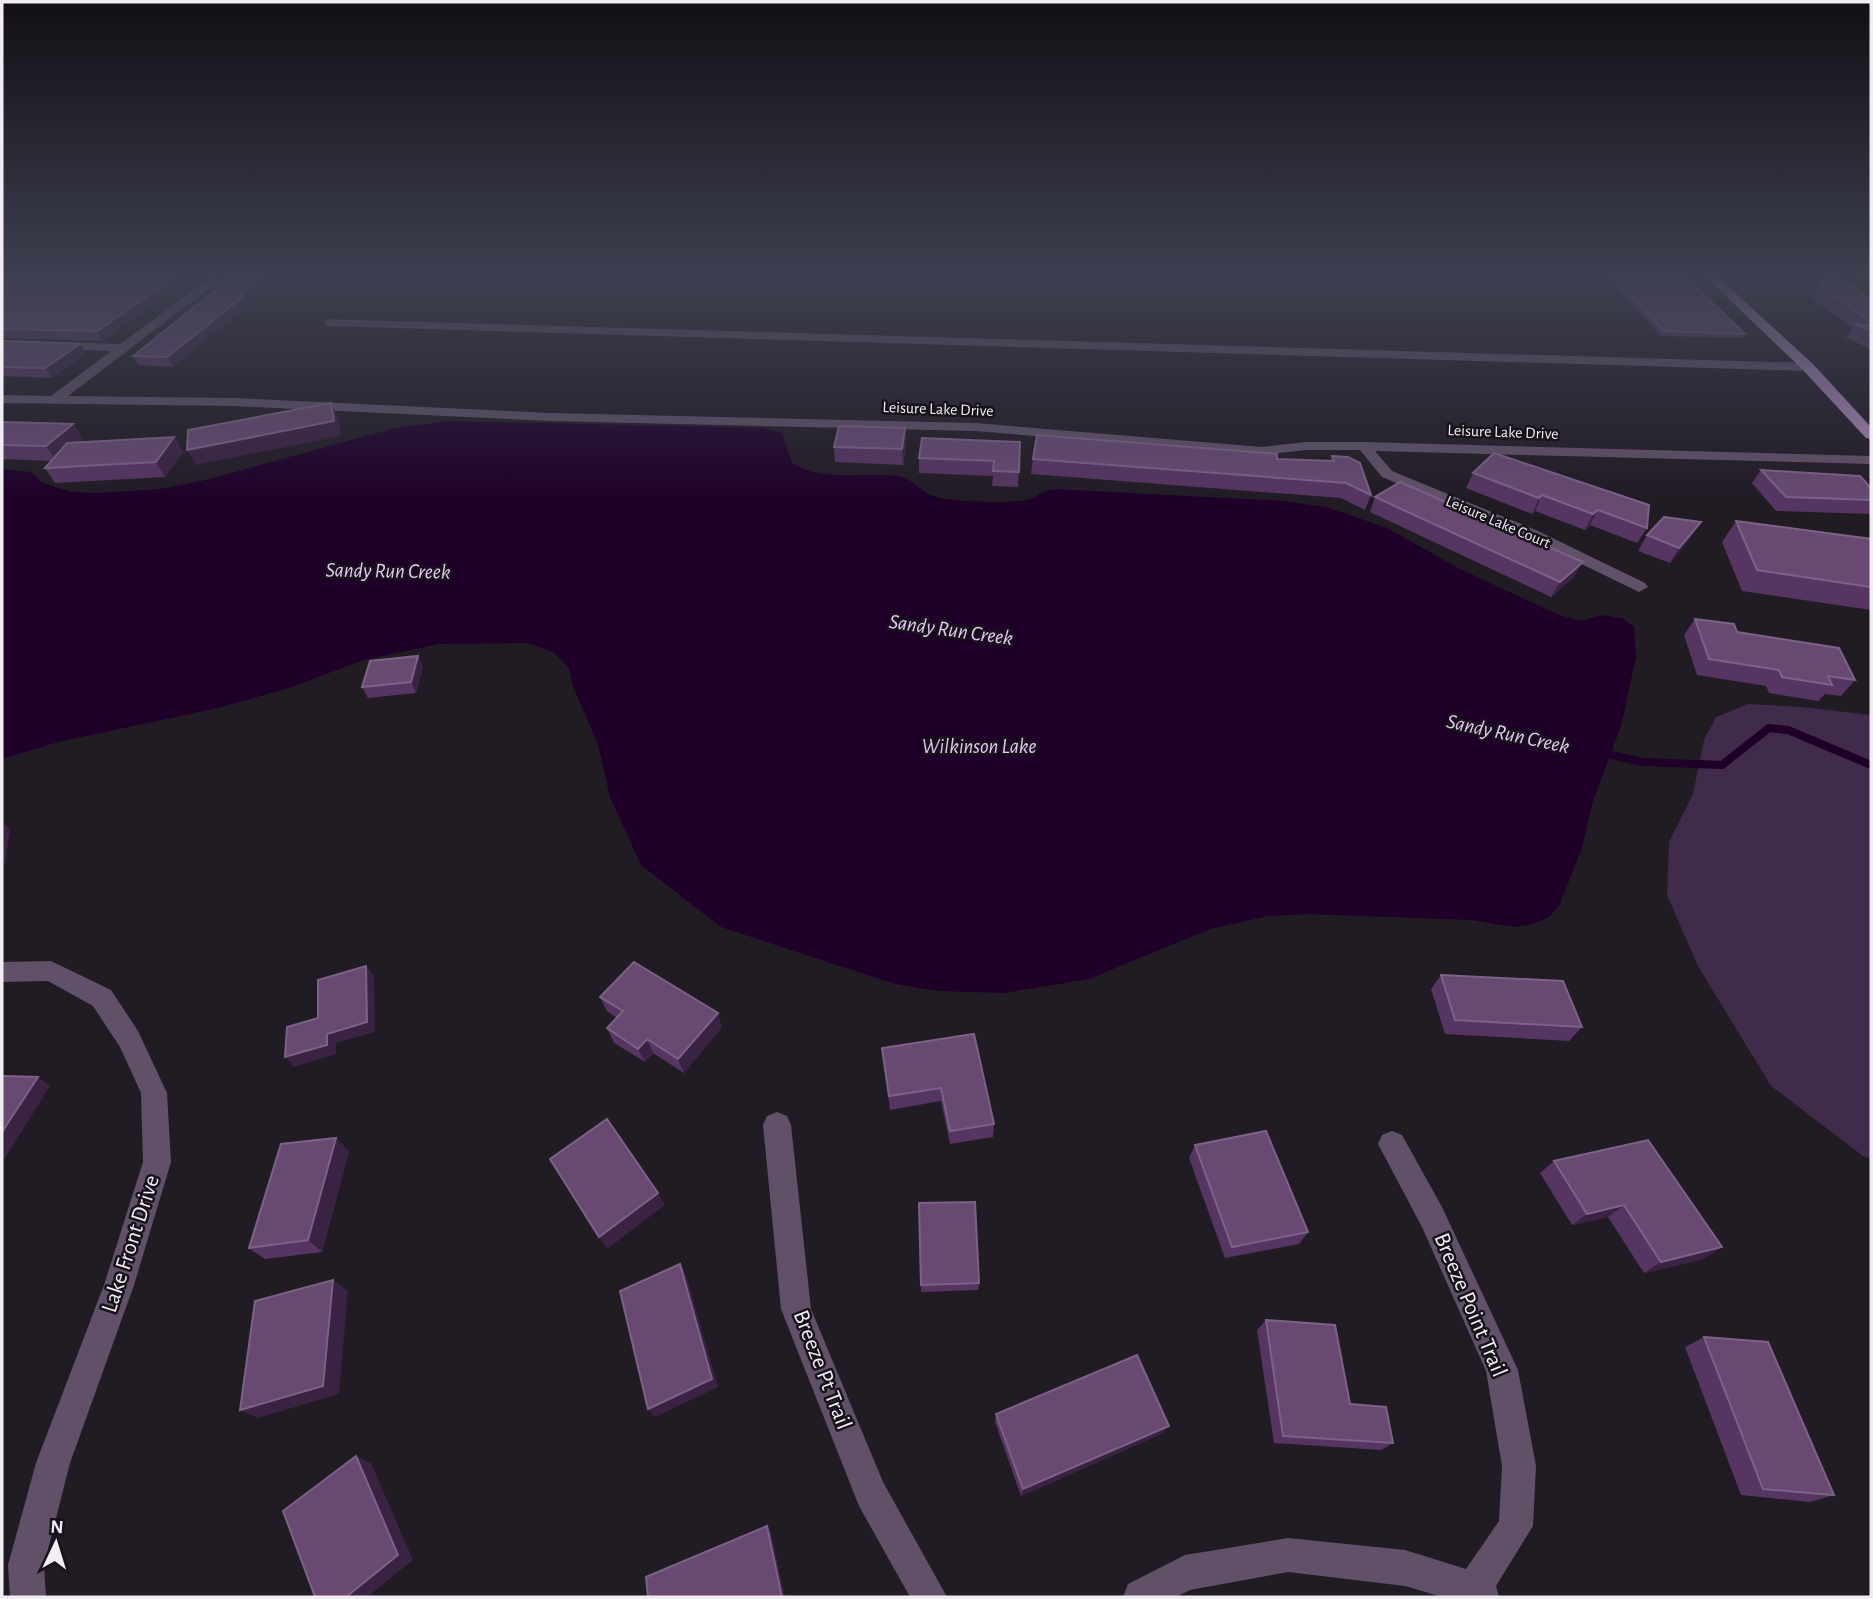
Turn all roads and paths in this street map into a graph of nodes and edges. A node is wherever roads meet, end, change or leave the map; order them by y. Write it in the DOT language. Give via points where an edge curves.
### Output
graph roads {
  1 [pos="119,352"];
  2 [pos="1281,352"];
  3 [pos="1791,352"];
  4 [pos="1808,368"];
  5 [pos="2,399"];
  6 [pos="51,402"];
  7 [pos="1871,435"];
  8 [pos="1365,446"];
  9 [pos="1871,460"];
  10 [pos="1639,587"];
  11 [pos="2,972"];
  12 [pos="777,1125"];
  13 [pos="1392,1144"];
  14 [pos="1479,1593"];
  15 [pos="28,1597"];
  16 [pos="929,1597"];
  17 [pos="1142,1597"];
  1 -- 6 [label="street"];
  2 -- 4 [label="street"];
  3 -- 4 [label="main road"];
  4 -- 7 [label="main road"];
  5 -- 6 [label="street, Leisure Lake Drive"];
  6 -- 8 [label="street, Leisure Lake Drive" via="234,402 550,417 975,427 1262,451"];
  8 -- 9 [label="street, Leisure Lake Drive"];
  8 -- 10 [label="street, Leisure Lake Court" via="1387,474 1532,534"];
  11 -- 15 [label="street, Lake Front Drive" via="51,971 102,998 129,1039 154,1093 155,1107 157,1162 120,1285 53,1463 26,1565"];
  12 -- 16 [label="street, Breeze Pt Trail" via="796,1308 872,1494"];
  13 -- 14 [label="street, Breeze Point Trail" via="1438,1228 1502,1370 1519,1466 1516,1526"];
  14 -- 17 [label="street" via="1405,1568 1287,1555 1185,1573"];
}
